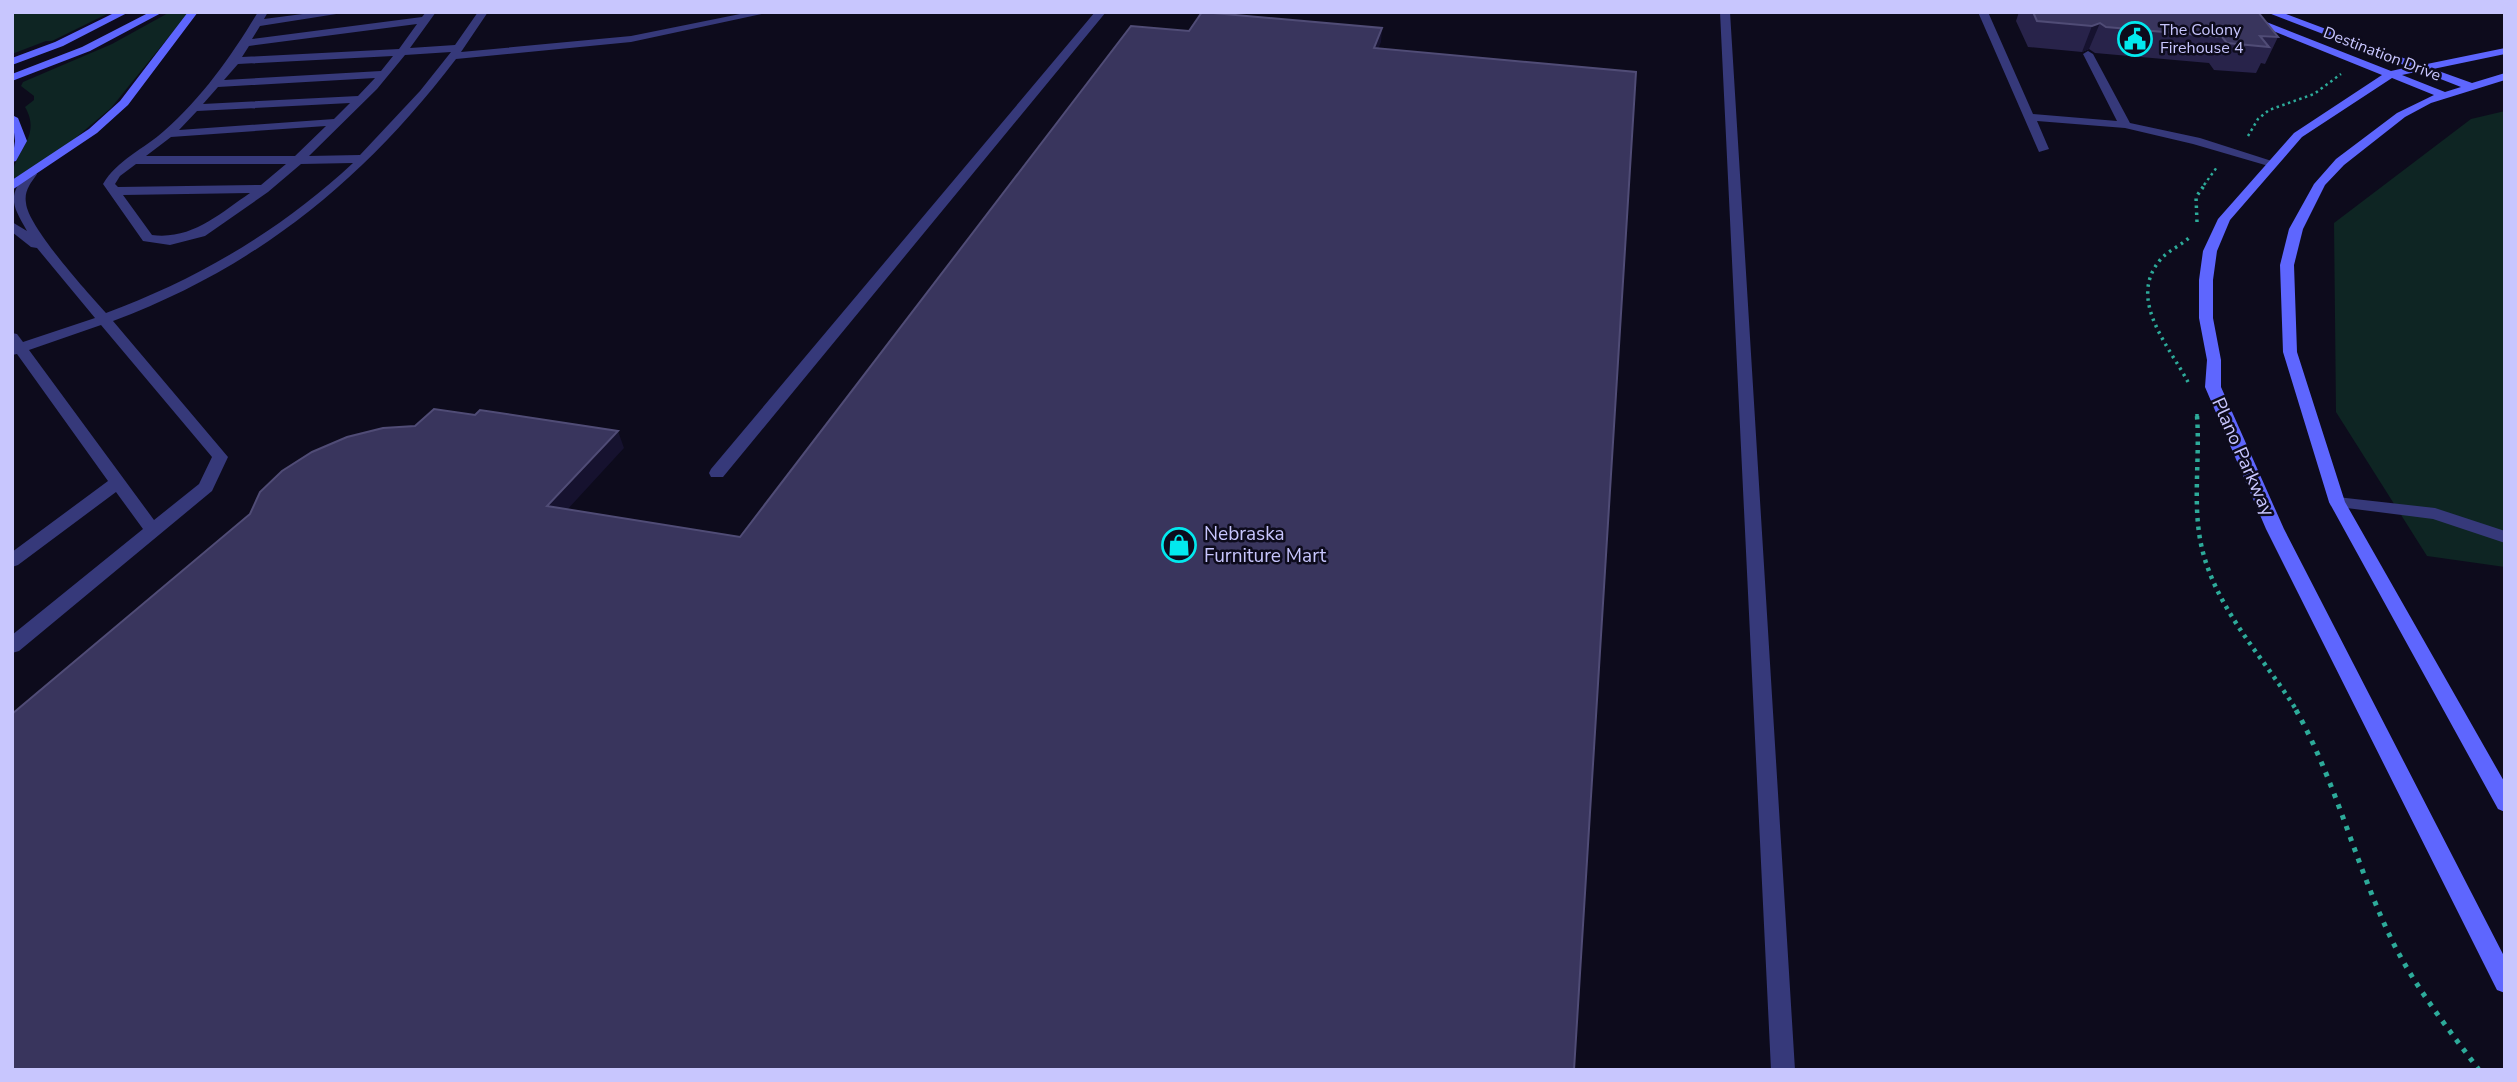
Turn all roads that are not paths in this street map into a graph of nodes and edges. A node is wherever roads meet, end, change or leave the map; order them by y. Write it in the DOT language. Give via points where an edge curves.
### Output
graph roads {
  1 [pos="124,12"];
  2 [pos="158,12"];
  3 [pos="193,12"];
  4 [pos="344,12"];
  5 [pos="483,12"];
  6 [pos="766,12"];
  7 [pos="1101,12"];
  8 [pos="1725,12"];
  9 [pos="1983,12"];
  10 [pos="2231,12"];
  11 [pos="2271,12"];
  12 [pos="428,16"];
  13 [pos="260,18"];
  14 [pos="244,43"];
  15 [pos="2505,51"];
  16 [pos="402,52"];
  17 [pos="457,52"];
  18 [pos="2088,54"];
  19 [pos="234,61"];
  20 [pos="12,62"];
  21 [pos="2418,67"];
  22 [pos="384,74"];
  23 [pos="2391,74"];
  24 [pos="2505,76"];
  25 [pos="12,78"];
  26 [pos="216,84"];
  27 [pos="2469,86"];
  28 [pos="2444,95"];
  29 [pos="361,99"];
  30 [pos="194,108"];
  31 [pos="2028,117"];
  32 [pos="337,122"];
  33 [pos="2126,125"];
  34 [pos="13,126"];
  35 [pos="169,134"];
  36 [pos="2043,149"];
  37 [pos="12,158"];
  38 [pos="363,159"];
  39 [pos="132,160"];
  40 [pos="298,160"];
  41 [pos="2272,163"];
  42 [pos="31,174"];
  43 [pos="12,186"];
  44 [pos="264,189"];
  45 [pos="114,191"];
  46 [pos="12,226"];
  47 [pos="45,250"];
  48 [pos="103,319"];
  49 [pos="15,345"];
  50 [pos="717,474"];
  51 [pos="118,482"];
  52 [pos="2337,502"];
  53 [pos="155,532"];
  54 [pos="2505,537"];
  55 [pos="12,561"];
  56 [pos="12,646"];
  57 [pos="2505,803"];
  58 [pos="2505,982"];
  59 [pos="1783,1070"];
  1 -- 20 [label="main road"];
  2 -- 25 [label="main road" via="125,31"];
  3 -- 42 [label="main road" via="124,103"];
  4 -- 13 [label="lane"];
  5 -- 17 [label="lane"];
  6 -- 17 [label="lane" via="631,39"];
  7 -- 50 [label="lane"];
  8 -- 59 [label="lane"];
  9 -- 31 [label="lane"];
  10 -- 23 [label="main road, Destination Drive"];
  11 -- 21 [label="main road, Destination Drive"];
  12 -- 14 [label="lane"];
  12 -- 16 [label="lane"];
  13 -- 14 [label="lane"];
  14 -- 19 [label="lane"];
  15 -- 21 [label="main road, Plano Parkway"];
  16 -- 17 [label="lane"];
  16 -- 19 [label="lane"];
  16 -- 22 [label="lane"];
  17 -- 38 [label="lane"];
  18 -- 33 [label="lane"];
  19 -- 26 [label="lane"];
  21 -- 23 [label="main road, Plano Parkway"];
  21 -- 27 [label="main road, Destination Drive"];
  22 -- 26 [label="lane"];
  22 -- 29 [label="lane"];
  23 -- 28 [label="main road, Destination Drive"];
  23 -- 41 [label="main road, Plano Parkway" via="2298,135"];
  24 -- 27 [label="main road"];
  26 -- 30 [label="lane"];
  27 -- 28 [label="main road"];
  28 -- 52 [label="main road" via="2401,115 2340,162 2320,184 2296,229 2287,265 2290,352"];
  29 -- 30 [label="lane"];
  29 -- 32 [label="lane"];
  30 -- 35 [label="lane"];
  31 -- 33 [label="lane"];
  31 -- 36 [label="lane"];
  32 -- 35 [label="lane"];
  32 -- 40 [label="lane"];
  33 -- 41 [label="lane"];
  34 -- 37 [label="main road" via="21,141"];
  35 -- 39 [label="lane"];
  38 -- 40 [label="lane"];
  38 -- 48 [label="lane" via="319,198 228,263"];
  39 -- 40 [label="lane"];
  39 -- 45 [label="lane" via="110,180"];
  40 -- 44 [label="lane"];
  41 -- 58 [label="main road, Plano Parkway" via="2224,219 2210,251 2206,318 2214,360 2213,387 2275,529"];
  42 -- 43 [label="main road"];
  42 -- 47 [label="lane" via="20,189 19,206"];
  44 -- 45 [label="lane"];
  44 -- 45 [label="lane" via="200,233 170,241 148,238"];
  46 -- 47 [label="lane"];
  47 -- 48 [label="lane"];
  48 -- 49 [label="lane"];
  48 -- 53 [label="lane" via="220,457 206,487"];
  49 -- 51 [label="lane"];
  51 -- 53 [label="lane"];
  51 -- 55 [label="lane"];
  52 -- 54 [label="lane" via="2435,514"];
  52 -- 57 [label="main road"];
  53 -- 56 [label="lane"];
}
